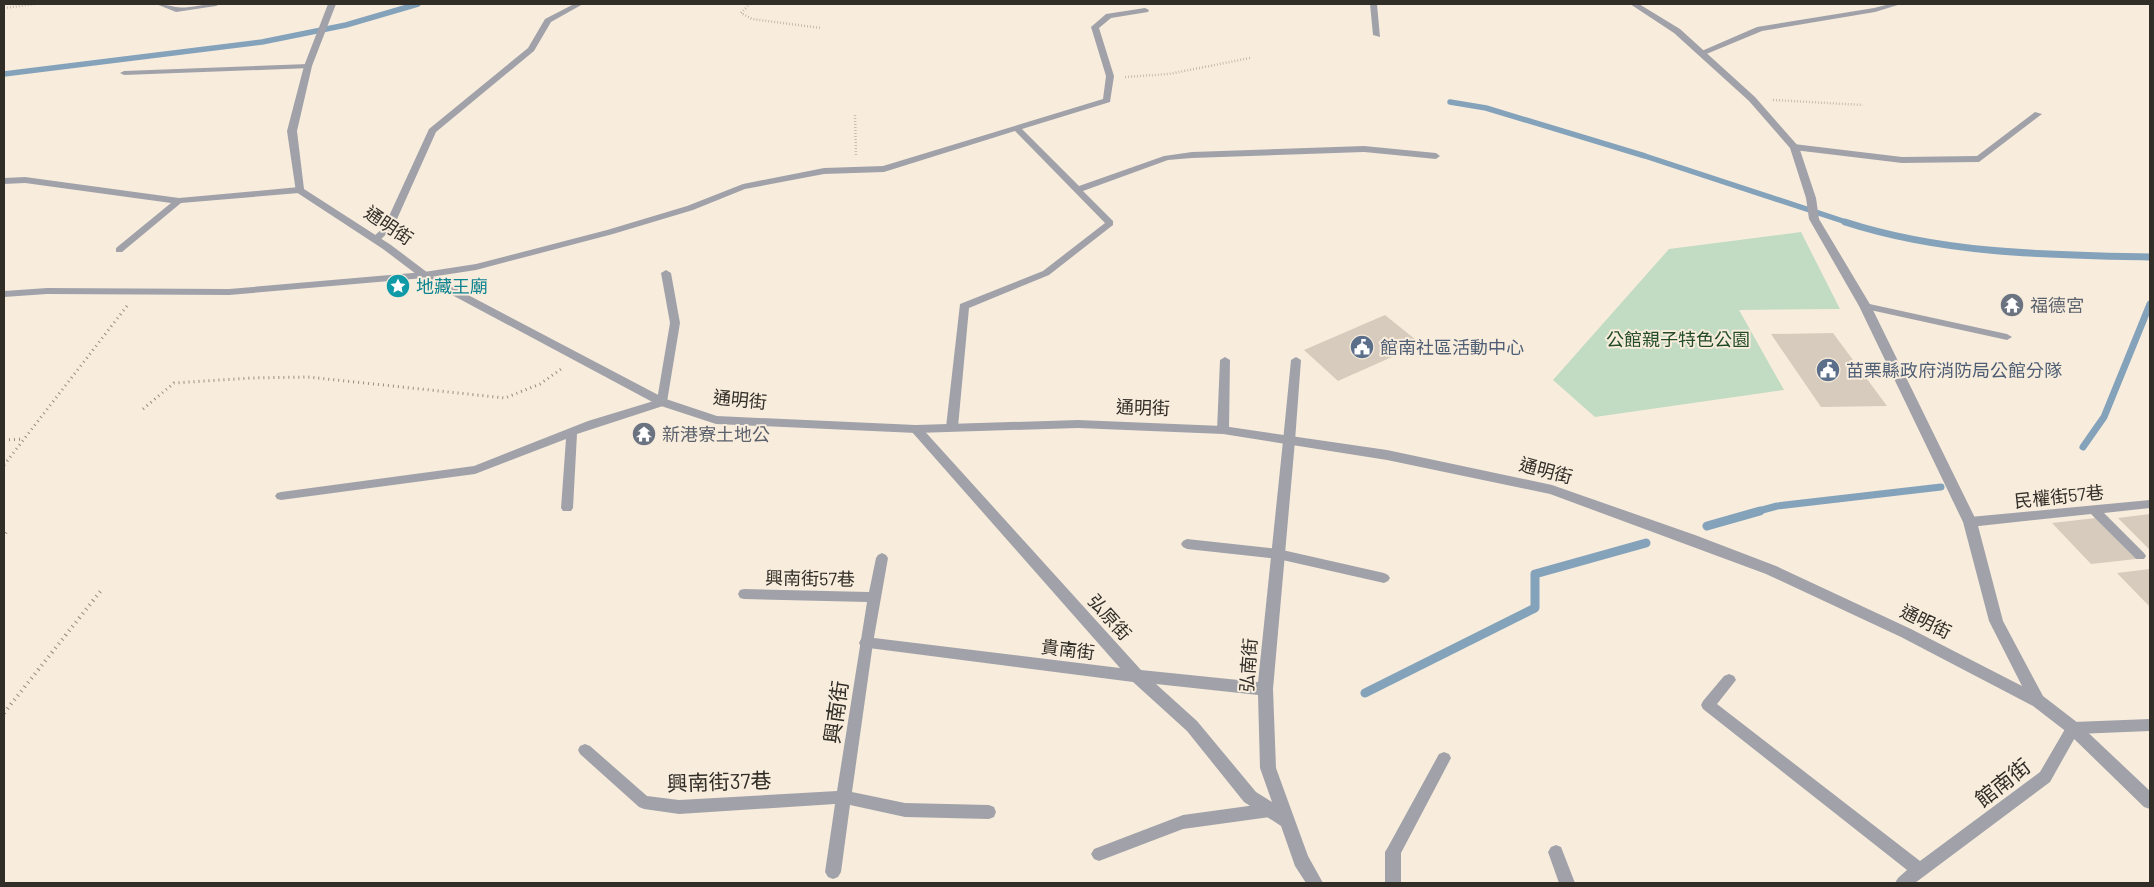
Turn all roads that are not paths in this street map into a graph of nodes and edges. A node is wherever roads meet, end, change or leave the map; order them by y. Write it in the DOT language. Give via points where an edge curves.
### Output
graph roads {
  1 [pos="160,4"];
  2 [pos="216,4"];
  3 [pos="332,4"];
  4 [pos="579,4"];
  5 [pos="1373,4"];
  6 [pos="1634,4"];
  7 [pos="1897,4"];
  8 [pos="1145,10"];
  9 [pos="1377,35"];
  10 [pos="1701,53"];
  11 [pos="308,66"];
  12 [pos="124,73"];
  13 [pos="2038,114"];
  14 [pos="1017,129"];
  15 [pos="1794,147"];
  16 [pos="1436,156"];
  17 [pos="4,182"];
  18 [pos="299,190"];
  19 [pos="1077,190"];
  20 [pos="179,201"];
  21 [pos="376,239"];
  22 [pos="119,250"];
  23 [pos="666,272"];
  24 [pos="424,275"];
  25 [pos="4,294"];
  26 [pos="1865,306"];
  27 [pos="2007,337"];
  28 [pos="1225,360"];
  29 [pos="1296,360"];
  30 [pos="662,402"];
  31 [pos="952,428"];
  32 [pos="916,429"];
  33 [pos="1223,430"];
  34 [pos="572,432"];
  35 [pos="1289,441"];
  36 [pos="281,496"];
  37 [pos="2150,504"];
  38 [pos="567,508"];
  39 [pos="2094,510"];
  40 [pos="1970,522"];
  41 [pos="1187,544"];
  42 [pos="1278,554"];
  43 [pos="2140,556"];
  44 [pos="882,558"];
  45 [pos="1384,578"];
  46 [pos="744,594"];
  47 [pos="875,597"];
  48 [pos="866,643"];
  49 [pos="1137,676"];
  50 [pos="1729,680"];
  51 [pos="1265,689"];
  52 [pos="2038,701"];
  53 [pos="2150,724"];
  54 [pos="2074,728"];
  55 [pos="585,750"];
  56 [pos="1444,758"];
  57 [pos="844,796"];
  58 [pos="2150,802"];
  59 [pos="1270,810"];
  60 [pos="989,812"];
  61 [pos="1285,820"];
  62 [pos="1556,852"];
  63 [pos="1099,854"];
  64 [pos="1920,871"];
  65 [pos="833,872"];
  66 [pos="1316,883"];
  67 [pos="1393,883"];
  68 [pos="1567,883"];
  69 [pos="1903,883"];
  1 -- 2 [label="lane" via="176,10"];
  3 -- 11 [label="street"];
  4 -- 21 [label="lane" via="548,20 531,49 432,131 388,228"];
  5 -- 9 [label="lane"];
  6 -- 10 [label="street" via="1677,32"];
  7 -- 10 [label="lane" via="1760,29"];
  8 -- 14 [label="lane" via="1108,16 1095,27 1110,78 1107,100"];
  10 -- 15 [label="street" via="1752,99"];
  11 -- 12 [label="lane"];
  11 -- 18 [label="street" via="292,131"];
  13 -- 15 [label="lane" via="1980,158 1902,160"];
  14 -- 19 [label="lane"];
  14 -- 24 [label="lane" via="884,168 829,171 743,187 690,208 610,232 476,267"];
  15 -- 26 [label="street" via="1814,219"];
  16 -- 19 [label="lane" via="1364,149 1192,155 1167,158"];
  17 -- 20 [label="lane" via="25,180"];
  18 -- 20 [label="lane"];
  18 -- 21 [label="street, 通明街"];
  19 -- 31 [label="lane" via="1110,223 1046,273 964,306"];
  20 -- 22 [label="lane"];
  21 -- 24 [label="street, 通明街"];
  23 -- 30 [label="lane" via="675,323"];
  24 -- 25 [label="lane" via="229,292 47,291"];
  24 -- 30 [label="street, 通明街"];
  26 -- 27 [label="lane"];
  26 -- 40 [label="street"];
  28 -- 33 [label="lane"];
  29 -- 35 [label="lane"];
  30 -- 32 [label="street, 通明街" via="716,420"];
  30 -- 34 [label="lane"];
  31 -- 32 [label="street, 通明街"];
  31 -- 33 [label="street, 通明街" via="1078,424"];
  32 -- 49 [label="street, 弘原街"];
  33 -- 35 [label="street, 通明街"];
  34 -- 36 [label="lane" via="475,470"];
  34 -- 38 [label="lane"];
  35 -- 42 [label="street, 弘南街"];
  35 -- 52 [label="street, 通明街" via="1387,456 1561,494 1771,570 1906,633"];
  37 -- 39 [label="lane, 民權街57巷"];
  39 -- 40 [label="lane, 民權街57巷"];
  39 -- 43 [label="lane"];
  40 -- 52 [label="street" via="1996,621"];
  41 -- 42 [label="lane"];
  42 -- 45 [label="lane"];
  42 -- 51 [label="street, 弘南街"];
  44 -- 47 [label="lane, 興南街"];
  46 -- 47 [label="lane, 興南街57巷"];
  47 -- 48 [label="lane, 興南街"];
  48 -- 49 [label="street, 貴南街"];
  48 -- 57 [label="lane, 興南街"];
  49 -- 51 [label="street, 貴南街"];
  49 -- 59 [label="street, 弘原街" via="1192,726 1250,797"];
  50 -- 64 [label="lane" via="1708,705"];
  51 -- 61 [label="street, 弘南街" via="1268,768"];
  52 -- 54 [label="street, 通明街"];
  53 -- 54 [label="lane"];
  54 -- 58 [label="street, 通明街"];
  54 -- 64 [label="lane, 館南街" via="2045,777"];
  55 -- 57 [label="lane, 興南街37巷" via="644,802 679,807"];
  56 -- 67 [label="lane" via="1393,852"];
  57 -- 60 [label="lane, 興南街37巷" via="905,810"];
  57 -- 65 [label="lane, 興南街"];
  59 -- 61 [label="street, 弘原街"];
  59 -- 63 [label="lane" via="1183,822"];
  61 -- 66 [label="street, 弘南街" via="1301,860"];
  62 -- 68 [label="lane"];
  64 -- 69 [label="lane, 館南街"];
}
